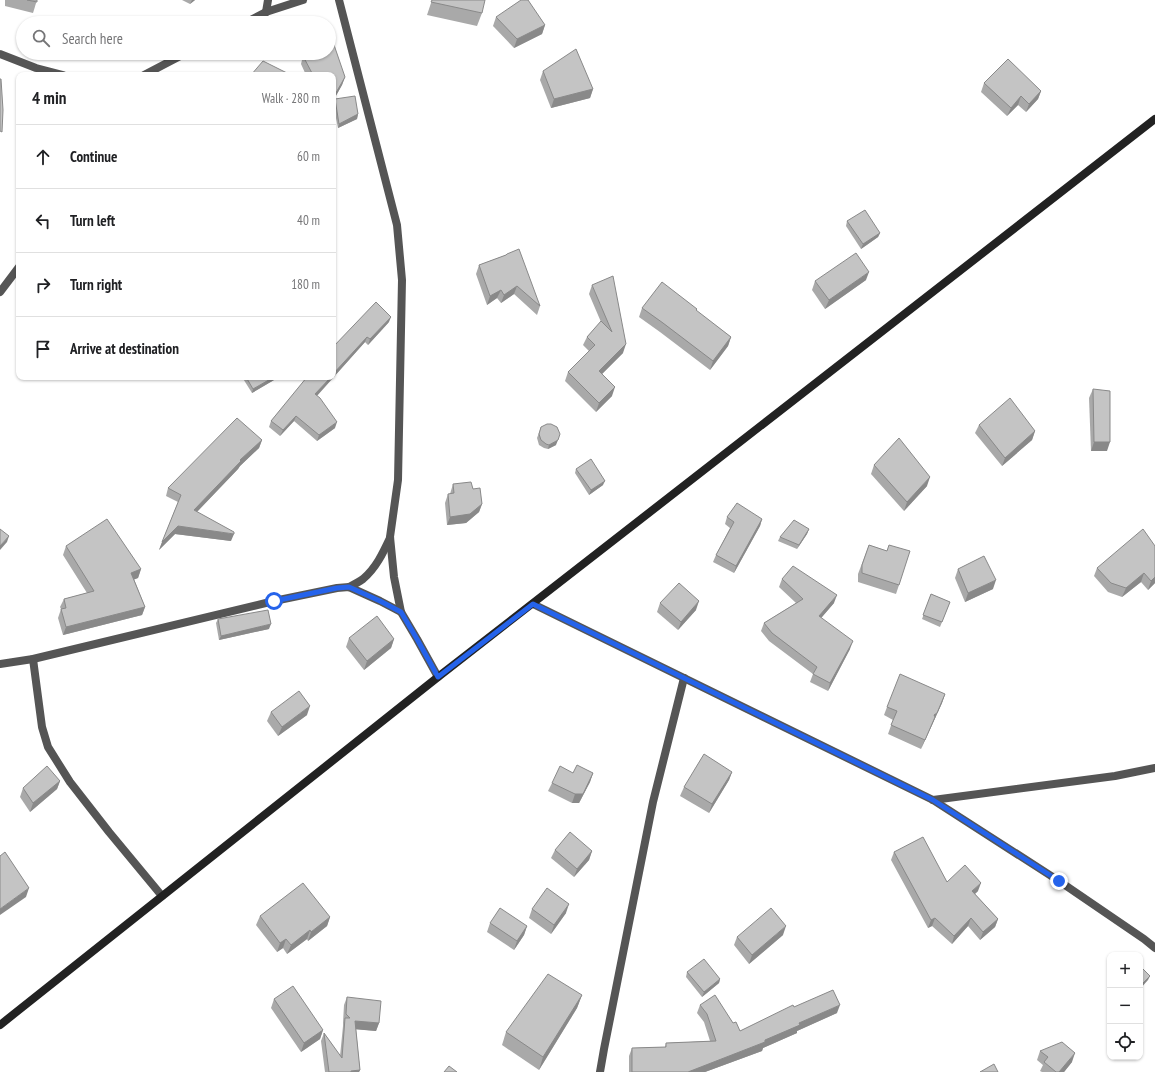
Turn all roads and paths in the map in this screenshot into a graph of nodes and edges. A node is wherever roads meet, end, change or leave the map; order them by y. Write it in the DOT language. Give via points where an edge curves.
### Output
graph roads {
  1 [pos="268,0"];
  2 [pos="303,0"];
  3 [pos="339,0"];
  4 [pos="266,12"];
  5 [pos="258,16"];
  6 [pos="0,54"];
  7 [pos="173,60"];
  8 [pos="51,72"];
  9 [pos="150,72"];
  10 [pos="1155,119"];
  11 [pos="16,271"];
  12 [pos="0,292"];
  13 [pos="390,537"];
  14 [pos="349,587"];
  15 [pos="533,604"];
  16 [pos="401,612"];
  17 [pos="33,659"];
  18 [pos="0,664"];
  19 [pos="438,677"];
  20 [pos="684,678"];
  21 [pos="1155,768"];
  22 [pos="933,800"];
  23 [pos="162,896"];
  24 [pos="1155,948"];
  25 [pos="0,1025"];
  26 [pos="600,1072"];
  1 -- 4 [label="street"];
  2 -- 4 [label="street"];
  3 -- 13 [label="street" via="397,225 402,280 398,480"];
  4 -- 5 [label="street"];
  6 -- 8 [label="street"];
  7 -- 9 [label="street"];
  10 -- 15 [label="street"];
  11 -- 12 [label="street"];
  13 -- 14 [label="street" via="381,558 372,570"];
  13 -- 16 [label="street"];
  14 -- 16 [label="street"];
  14 -- 17 [label="street" via="274,601"];
  15 -- 19 [label="street"];
  15 -- 20 [label="street"];
  16 -- 19 [label="street"];
  17 -- 18 [label="street"];
  17 -- 23 [label="street" via="42,727 48,747 70,782"];
  19 -- 23 [label="street"];
  20 -- 22 [label="street"];
  20 -- 26 [label="street" via="653,802"];
  21 -- 22 [label="street" via="1115,776"];
  22 -- 24 [label="street" via="1059,881"];
  23 -- 25 [label="street"];
}
